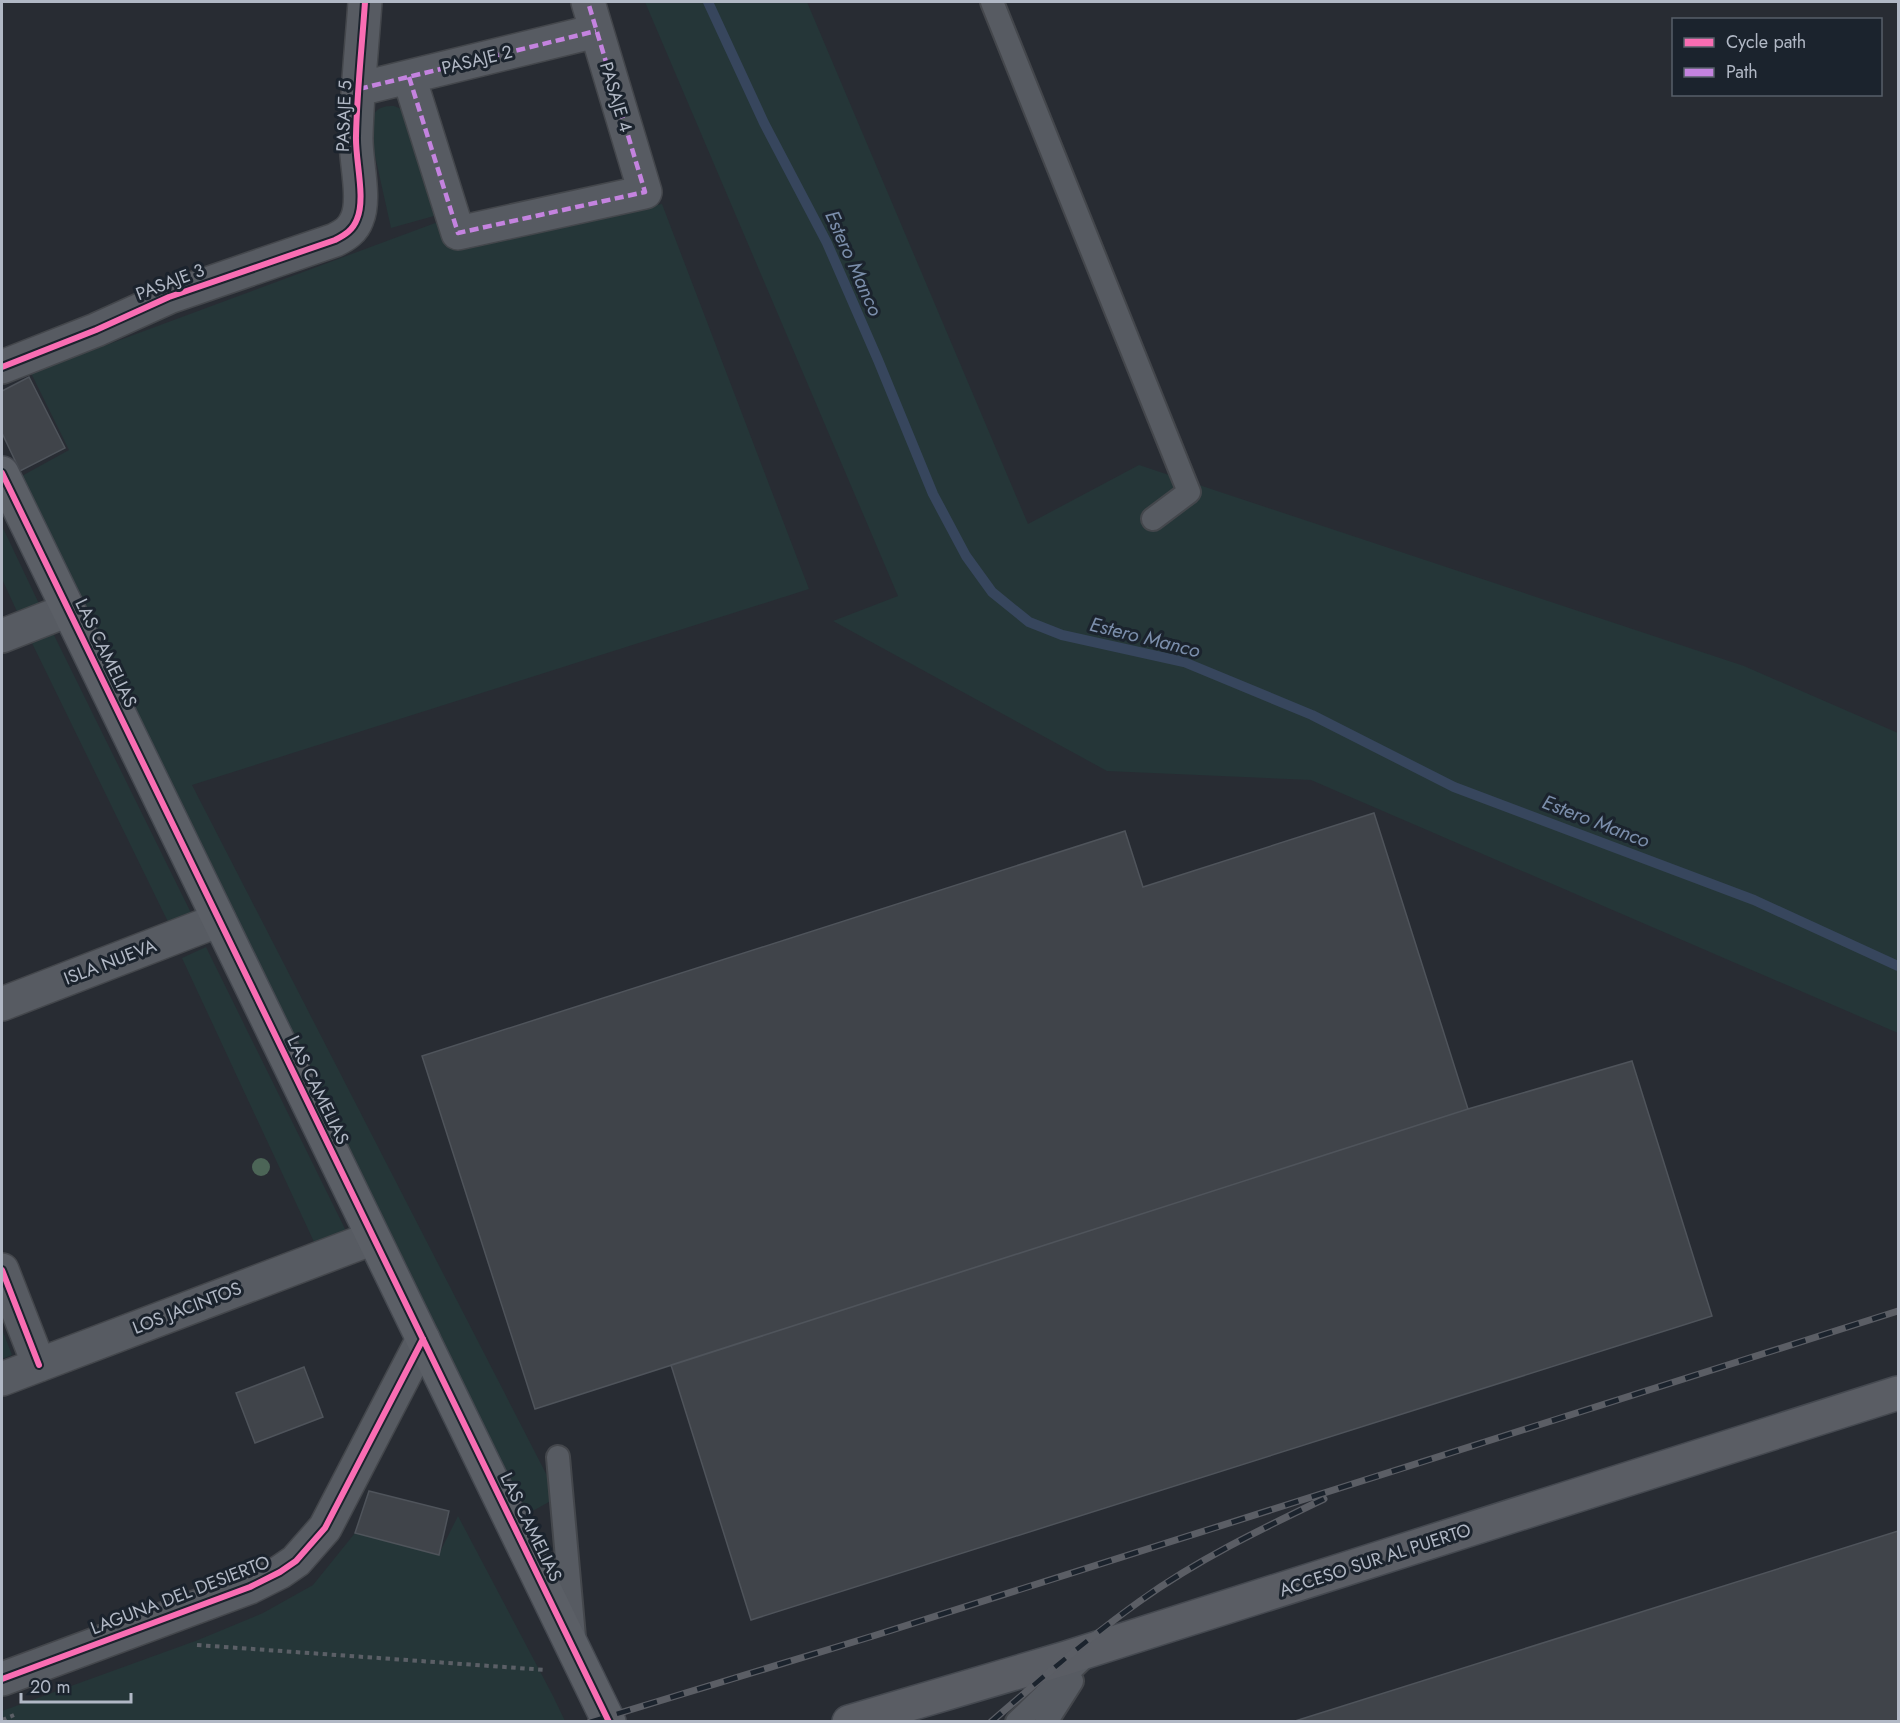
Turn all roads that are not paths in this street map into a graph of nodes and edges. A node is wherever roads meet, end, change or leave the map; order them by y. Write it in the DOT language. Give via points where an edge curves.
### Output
graph roads {
  1 [pos="366,2"];
  2 [pos="992,2"];
  3 [pos="592,16"];
  4 [pos="409,76"];
  5 [pos="359,89"];
  6 [pos="352,229"];
  7 [pos="2,367"];
  8 [pos="2,472"];
  9 [pos="1153,519"];
  10 [pos="68,610"];
  11 [pos="2,636"];
  12 [pos="219,920"];
  13 [pos="2,1004"];
  14 [pos="373,1238"];
  15 [pos="2,1271"];
  16 [pos="423,1339"];
  17 [pos="39,1365"];
  18 [pos="2,1379"];
  19 [pos="1899,1393"];
  20 [pos="558,1457"];
  21 [pos="1092,1649"];
  22 [pos="580,1662"];
  23 [pos="2,1679"];
  24 [pos="609,1722"];
  25 [pos="849,1722"];
  26 [pos="1017,1722"];
  27 [pos="1046,1722"];
  1 -- 5 [label="street, PASAJE 5"];
  2 -- 9 [label="lane" via="1189,492"];
  3 -- 4 [label="street, PASAJE 2"];
  3 -- 4 [label="street, PASAJE 4" via="645,192 458,233"];
  4 -- 5 [label="street, PASAJE 2"];
  5 -- 6 [label="street, PASAJE 5" via="356,137 360,205"];
  6 -- 7 [label="street, PASAJE 3" via="335,240 178,293"];
  8 -- 10 [label="street, LAS CAMELIAS"];
  10 -- 11 [label="street"];
  10 -- 12 [label="street, LAS CAMELIAS"];
  12 -- 13 [label="street, ISLA NUEVA"];
  12 -- 14 [label="street, LAS CAMELIAS"];
  14 -- 16 [label="street, LAS CAMELIAS"];
  14 -- 17 [label="street, LOS JACINTOS"];
  15 -- 17 [label="street"];
  16 -- 22 [label="street, LAS CAMELIAS"];
  16 -- 23 [label="street, LAGUNA DEL DESIERTO" via="325,1528 296,1561 264,1581"];
  17 -- 18 [label="street, LOS JACINTOS"];
  19 -- 21 [label="main road, ACCESO SUR AL PUERTO"];
  20 -- 22 [label="lane"];
  21 -- 25 [label="main road, ACCESO SUR AL PUERTO"];
  21 -- 26 [label="lane"];
  21 -- 27 [label="lane"];
  22 -- 24 [label="street, LAS CAMELIAS"];
}
